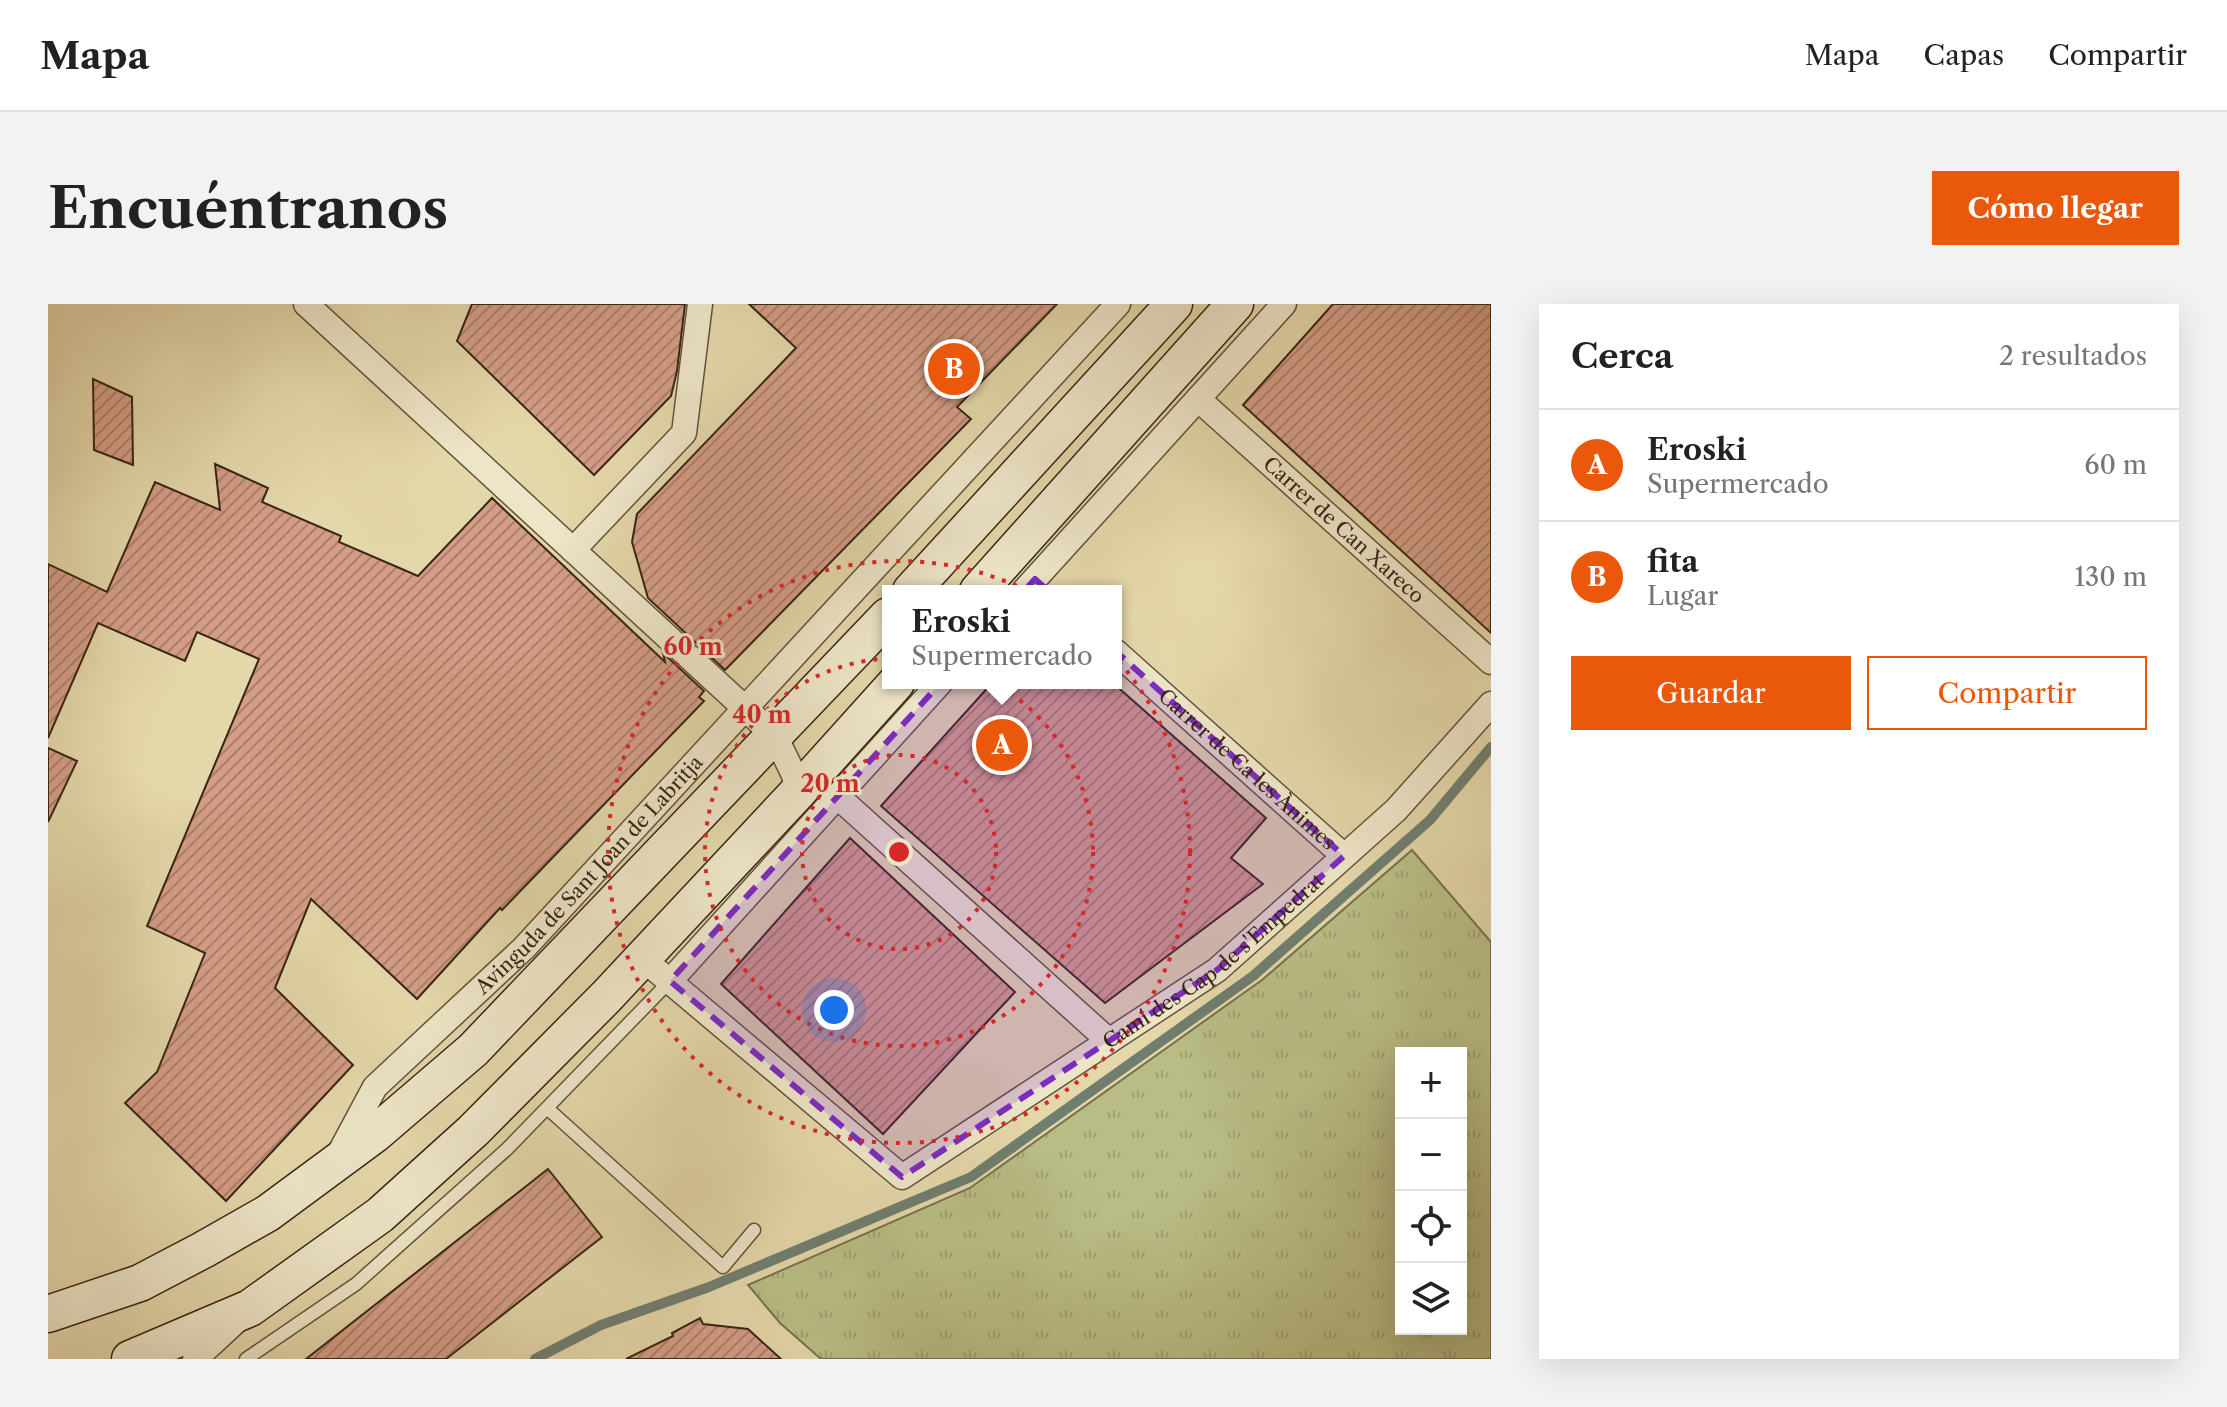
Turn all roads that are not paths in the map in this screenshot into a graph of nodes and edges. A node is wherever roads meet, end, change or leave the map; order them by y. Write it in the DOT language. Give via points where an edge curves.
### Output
graph roads {
  1 [pos="306,304"];
  2 [pos="700,304"];
  3 [pos="1118,304"];
  4 [pos="1174,304"];
  5 [pos="1235,304"];
  6 [pos="1284,304"];
  7 [pos="1198,399"];
  8 [pos="573,550"];
  9 [pos="916,585"];
  10 [pos="983,585"];
  11 [pos="1038,585"];
  12 [pos="882,622"];
  13 [pos="1122,657"];
  14 [pos="1491,662"];
  15 [pos="891,689"];
  16 [pos="935,689"];
  17 [pos="1491,704"];
  18 [pos="744,707"];
  19 [pos="775,736"];
  20 [pos="797,793"];
  21 [pos="837,796"];
  22 [pos="1344,856"];
  23 [pos="656,970"];
  24 [pos="1109,1041"];
  25 [pos="547,1108"];
  26 [pos="332,1168"];
  27 [pos="754,1230"];
  28 [pos="250,1308"];
  29 [pos="48,1314"];
  30 [pos="130,1359"];
  31 [pos="195,1359"];
  32 [pos="246,1359"];
  1 -- 8 [label="street"];
  2 -- 8 [label="street" via="684,433"];
  3 -- 18 [label="street, Avinguda de Sant Joan de Labritja"];
  4 -- 9 [label="main road"];
  5 -- 10 [label="main road"];
  6 -- 7 [label="street"];
  7 -- 11 [label="street"];
  7 -- 14 [label="street, Carrer de Can Xareco"];
  8 -- 18 [label="street"];
  12 -- 19 [label="main road, Avinguda de Sant Joan de Labritja"];
  13 -- 22 [label="street, Carrer de Ca les Ànimes"];
  15 -- 20 [label="main road"];
  16 -- 21 [label="street"];
  17 -- 22 [label="street, Camí des Cap de s'Empedrat" via="1396,810"];
  18 -- 19 [label="street"];
  18 -- 26 [label="street, Avinguda de Sant Joan de Labritja" via="524,948 375,1087"];
  19 -- 20 [label="street"];
  19 -- 26 [label="main road, Avinguda de Sant Joan de Labritja" via="473,1050"];
  20 -- 23 [label="main road"];
  21 -- 23 [label="street"];
  21 -- 24 [label="street"];
  22 -- 24 [label="street, Camí des Cap de s'Empedrat" via="1217,970"];
  23 -- 24 [label="street, Camí des Cap de s'Empedrat" via="902,1177"];
  23 -- 25 [label="lane"];
  23 -- 28 [label="main road" via="380,1215"];
  25 -- 27 [label="lane" via="723,1267"];
  25 -- 32 [label="lane" via="356,1284"];
  26 -- 29 [label="main road, Avinguda de Sant Joan de Labritja" via="268,1213 140,1283"];
  28 -- 30 [label="main road"];
  28 -- 31 [label="street"];
}
